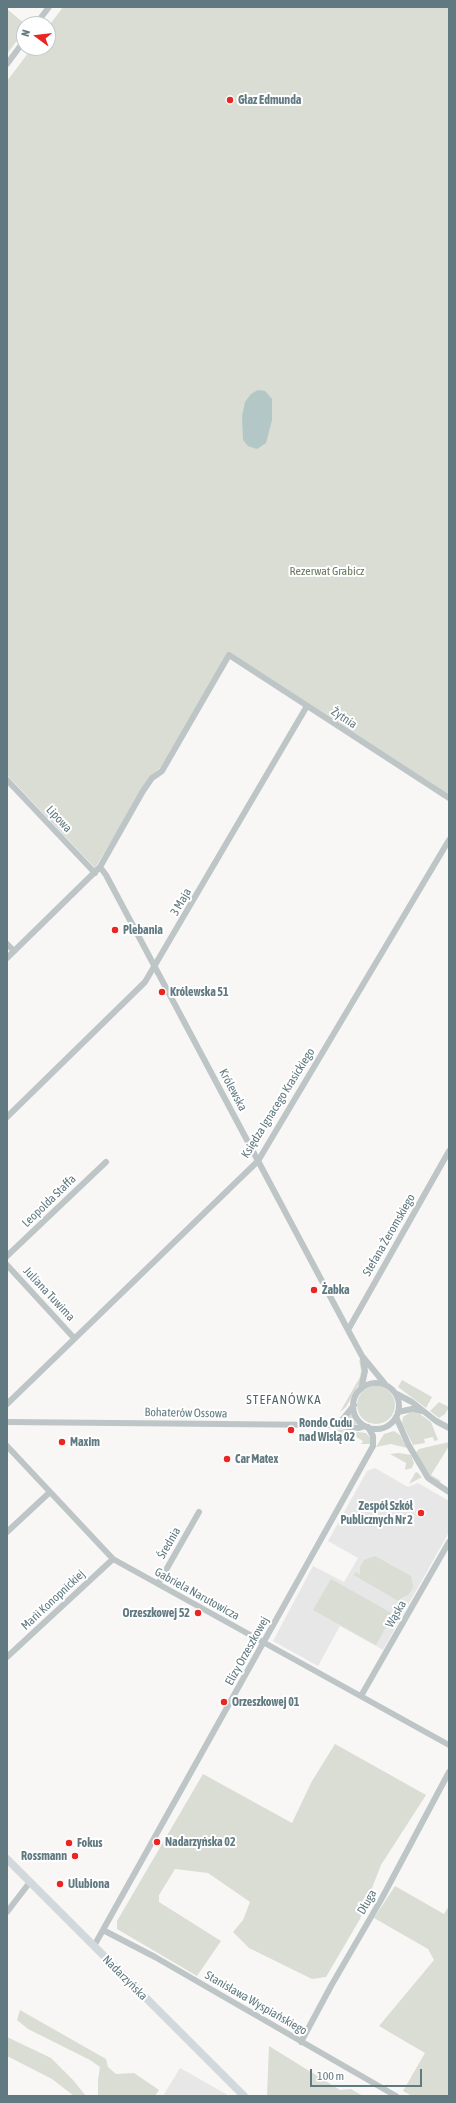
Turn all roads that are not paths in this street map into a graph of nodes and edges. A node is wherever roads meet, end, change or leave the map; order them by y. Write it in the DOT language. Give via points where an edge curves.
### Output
graph roads {
  1 [pos="49,7"];
  2 [pos="42,16"];
  3 [pos="16,52"];
  4 [pos="7,64"];
  5 [pos="307,706"];
  6 [pos="7,780"];
  7 [pos="449,798"];
  8 [pos="449,840"];
  9 [pos="100,867"];
  10 [pos="95,873"];
  11 [pos="7,944"];
  12 [pos="14,951"];
  13 [pos="7,958"];
  14 [pos="155,968"];
  15 [pos="7,1117"];
  16 [pos="449,1151"];
  17 [pos="258,1161"];
  18 [pos="106,1162"];
  19 [pos="7,1256"];
  20 [pos="7,1264"];
  21 [pos="348,1330"];
  22 [pos="74,1338"];
  23 [pos="362,1356"];
  24 [pos="385,1384"];
  25 [pos="361,1389"];
  26 [pos="396,1393"];
  27 [pos="7,1404"];
  28 [pos="354,1405"];
  29 [pos="423,1411"];
  30 [pos="397,1414"];
  31 [pos="7,1422"];
  32 [pos="329,1425"];
  33 [pos="387,1425"];
  34 [pos="366,1427"];
  35 [pos="449,1428"];
  36 [pos="401,1430"];
  37 [pos="7,1446"];
  38 [pos="50,1492"];
  39 [pos="449,1492"];
  40 [pos="199,1512"];
  41 [pos="7,1532"];
  42 [pos="449,1542"];
  43 [pos="113,1559"];
  44 [pos="158,1584"];
  45 [pos="263,1644"];
  46 [pos="7,1657"];
  47 [pos="361,1696"];
  48 [pos="449,1745"];
  49 [pos="449,1772"];
  50 [pos="7,1859"];
  51 [pos="30,1882"];
  52 [pos="7,1912"];
  53 [pos="103,1930"];
  54 [pos="94,1946"];
  55 [pos="301,2042"];
  56 [pos="244,2096"];
  57 [pos="396,2096"];
  1 -- 2 [label="street"];
  3 -- 4 [label="street"];
  5 -- 7 [label="street, Żytnia"];
  5 -- 9 [label="street, Żytnia" via="228,655 162,771 152,778 143,791"];
  5 -- 14 [label="street, 3 Maja"];
  6 -- 10 [label="street, Lipowa"];
  8 -- 17 [label="street, Księdza Ignacego Krasickiego"];
  9 -- 10 [label="street"];
  9 -- 14 [label="street, Królewska"];
  10 -- 12 [label="street"];
  11 -- 12 [label="street"];
  12 -- 13 [label="street"];
  14 -- 15 [label="street, 3 Maja" via="145,982"];
  14 -- 17 [label="street, Królewska"];
  16 -- 21 [label="street, Stefana Żeromskiego"];
  17 -- 21 [label="street, Królewska"];
  17 -- 22 [label="street, Księdza Ignacego Krasickiego"];
  18 -- 19 [label="street, Leopolda Staffa"];
  20 -- 22 [label="street, Juliana Tuwima"];
  21 -- 23 [label="street, Królewska"];
  22 -- 27 [label="street, Księdza Ignacego Krasickiego"];
  23 -- 24 [label="street, Królewska"];
  23 -- 25 [label="street" via="365,1371"];
  24 -- 25 [label="street" via="373,1383"];
  24 -- 26 [label="street"];
  25 -- 28 [label="street"];
  26 -- 29 [label="street"];
  26 -- 30 [label="street" via="399,1402"];
  28 -- 32 [label="street" via="342,1420"];
  28 -- 34 [label="street" via="357,1417"];
  29 -- 30 [label="street" via="412,1409"];
  29 -- 35 [label="street"];
  30 -- 33 [label="street"];
  30 -- 36 [label="street"];
  31 -- 32 [label="street, Bohaterów Ossowa"];
  32 -- 34 [label="street, Bohaterów Ossowa"];
  33 -- 34 [label="street"];
  33 -- 36 [label="street"];
  34 -- 45 [label="street, Elizy Orzeszkowej" via="373,1436 373,1446"];
  36 -- 39 [label="street" via="428,1478"];
  37 -- 38 [label="street, Gabriela Narutowicza"];
  38 -- 41 [label="street"];
  38 -- 43 [label="street, Gabriela Narutowicza"];
  40 -- 44 [label="street, Średnia"];
  42 -- 47 [label="street, Wąska"];
  43 -- 44 [label="street, Gabriela Narutowicza"];
  43 -- 46 [label="street, Marii Konopnickiej"];
  44 -- 45 [label="street, Gabriela Narutowicza"];
  45 -- 47 [label="street, Gabriela Narutowicza"];
  45 -- 53 [label="street, Elizy Orzeszkowej"];
  47 -- 48 [label="street, Gabriela Narutowicza"];
  49 -- 55 [label="street, Długa"];
  50 -- 51 [label="main road, Nadarzyńska"];
  51 -- 52 [label="street"];
  51 -- 54 [label="main road, Nadarzyńska"];
  53 -- 54 [label="street, Elizy Orzeszkowej"];
  53 -- 55 [label="street, Stanisława Wyspiańskiego" via="155,1957"];
  54 -- 56 [label="main road, Nadarzyńska"];
  55 -- 57 [label="street, Stanisława Wyspiańskiego"];
}
